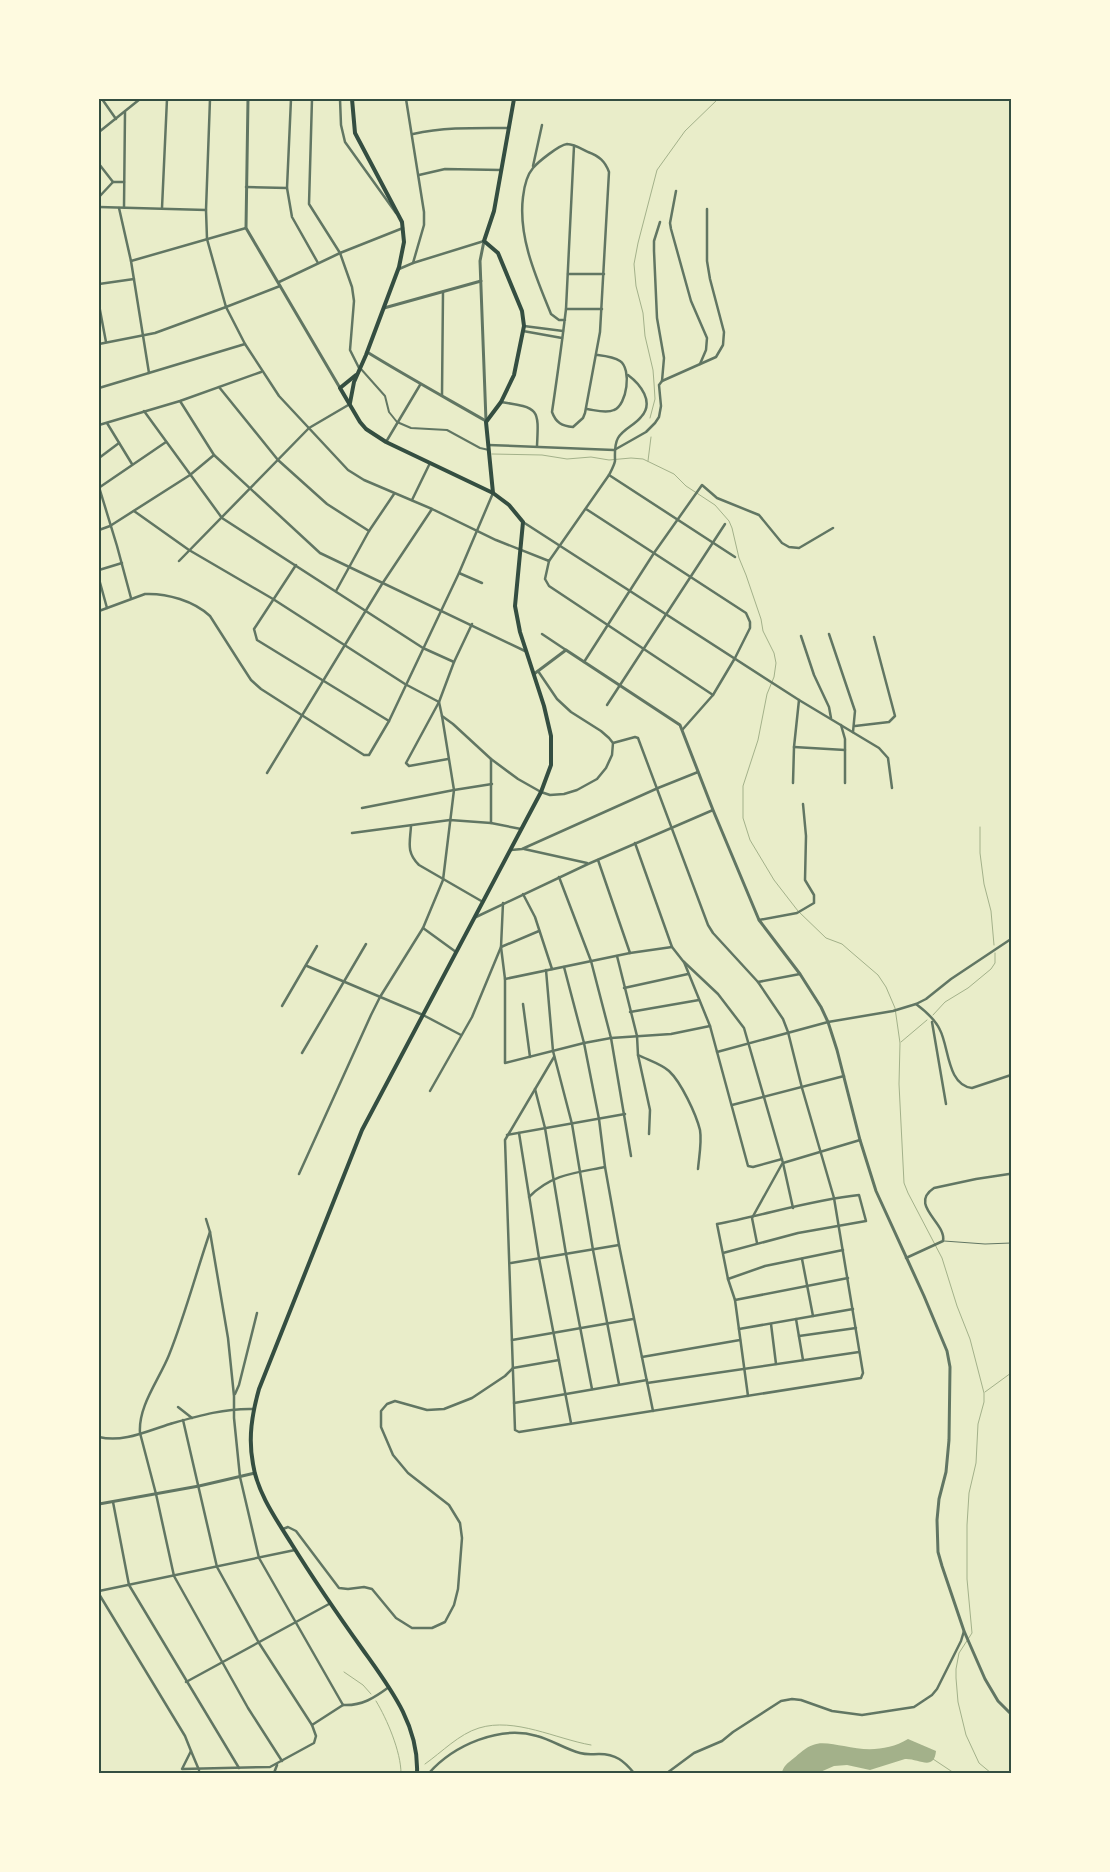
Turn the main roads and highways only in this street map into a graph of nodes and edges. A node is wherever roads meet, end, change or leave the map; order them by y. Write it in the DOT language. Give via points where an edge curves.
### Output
graph roads {
  1 [pos="352,99"];
  2 [pos="514,99"];
  3 [pos="356,374"];
  4 [pos="350,404"];
  5 [pos="493,493"];
  6 [pos="417,1773"];
  1 -- 3 [label="main road" via="355,133 403,228 403,250 398,269"];
  2 -- 5 [label="main road" via="490,227 484,241 498,253 522,311 524,326 514,375 486,424"];
  3 -- 4 [label="main road"];
  3 -- 4 [label="main road" via="340,388"];
  4 -- 5 [label="main road" via="360,422 386,442"];
  5 -- 6 [label="main road" via="509,504 523,522 515,606 551,736 550,765 541,792 490,892 359,1136 259,1389 250,1439 255,1473 283,1529 407,1719 415,1742"];
}
